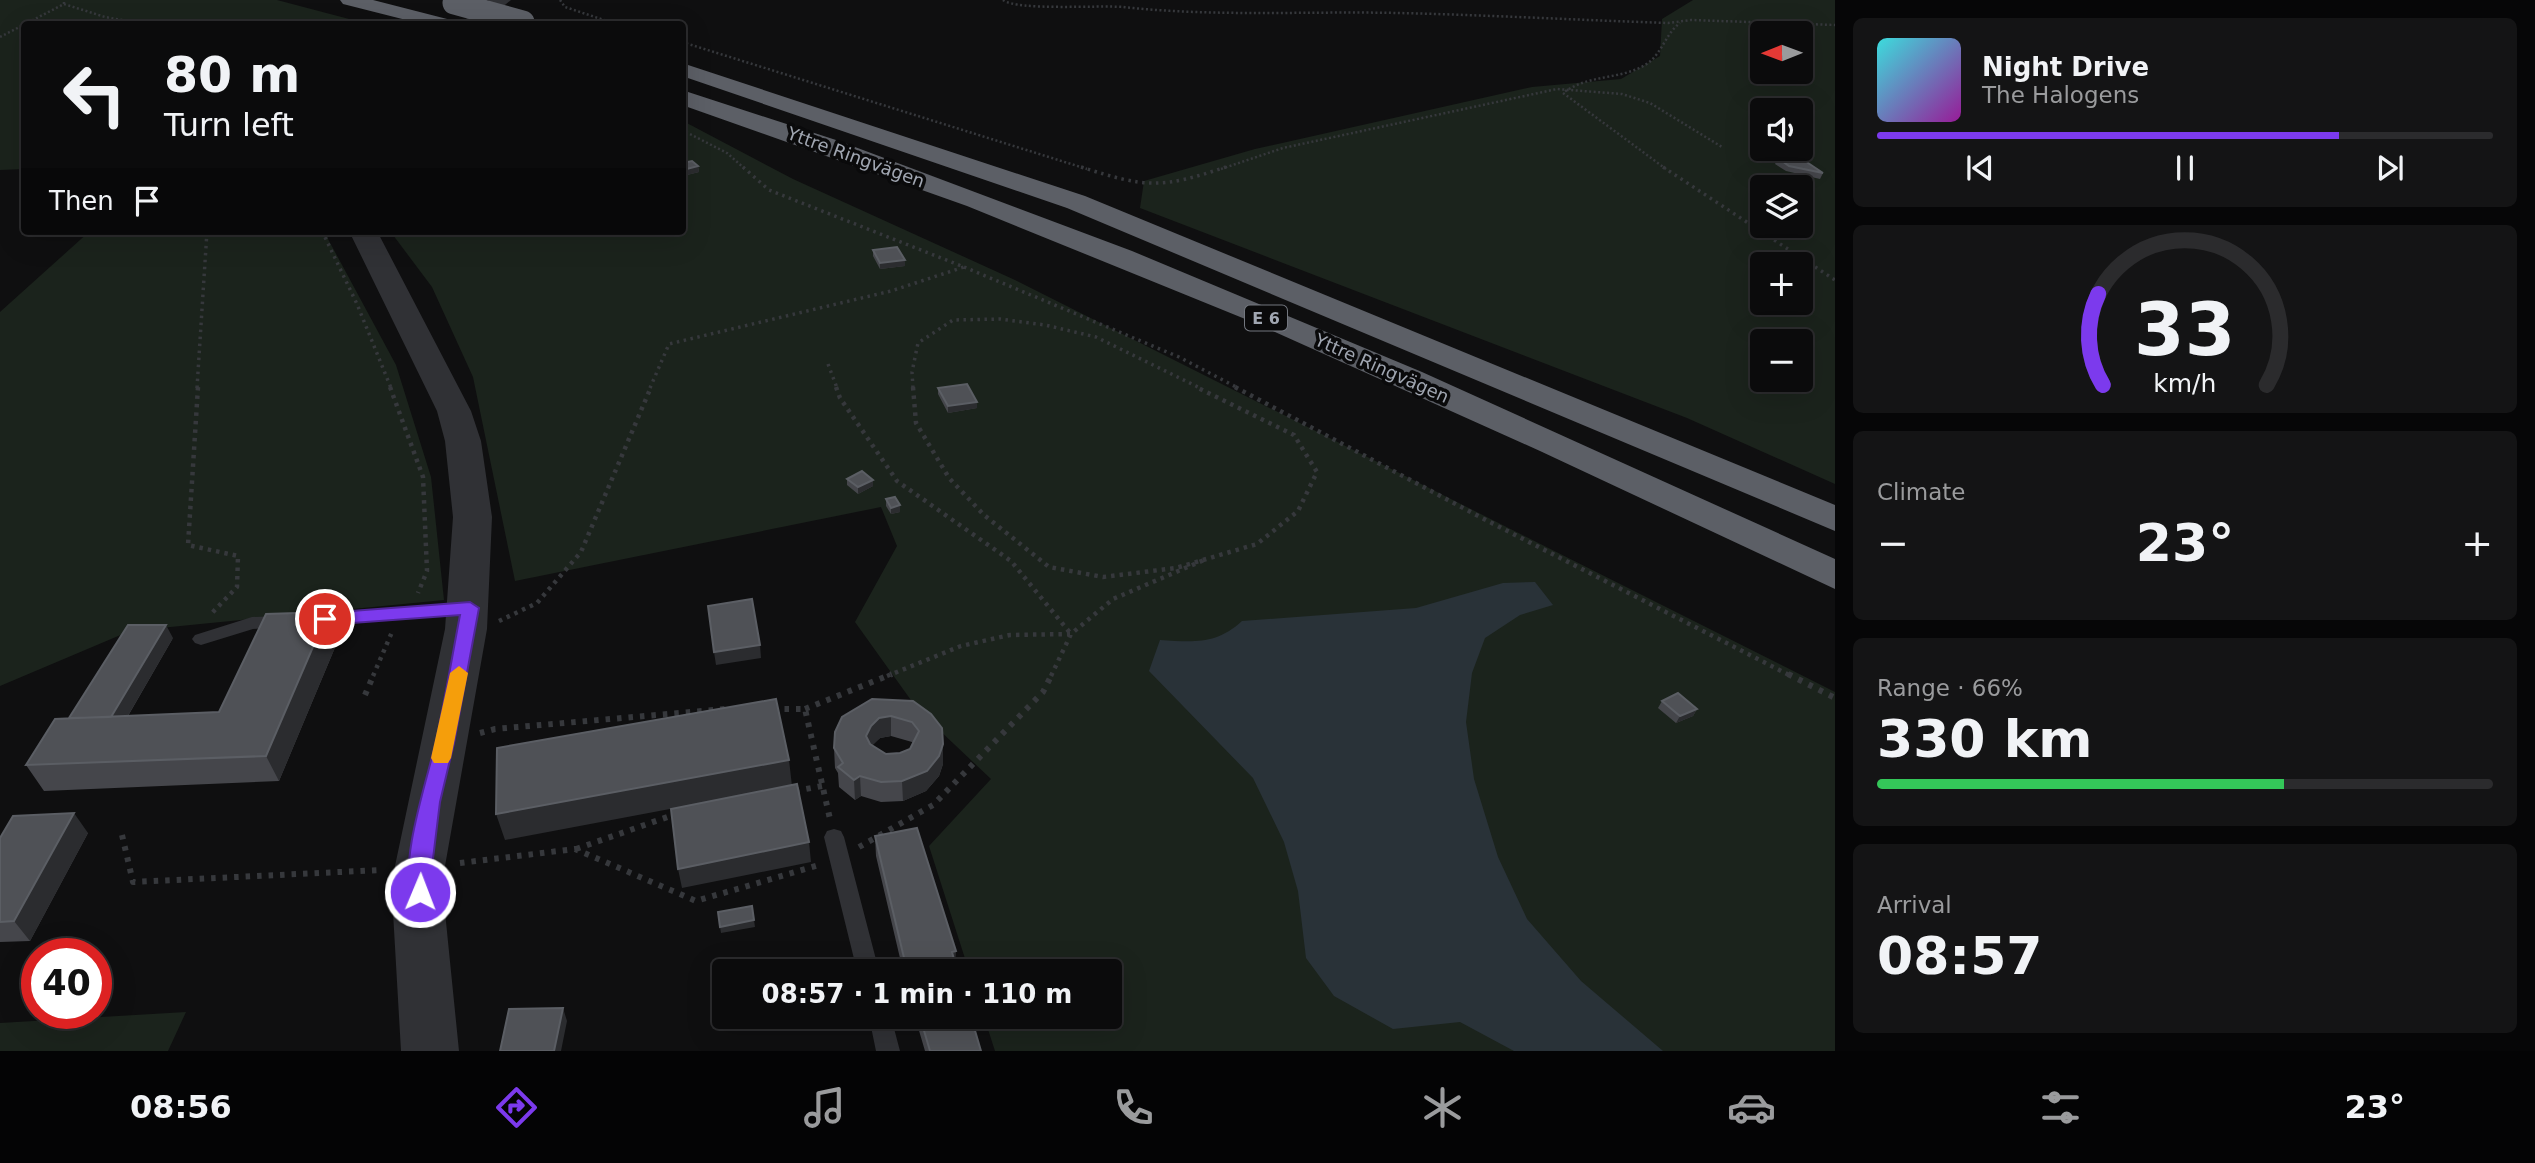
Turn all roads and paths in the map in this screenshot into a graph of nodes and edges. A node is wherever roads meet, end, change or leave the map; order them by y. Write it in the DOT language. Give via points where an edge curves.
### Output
graph roads {
  1 [pos="350,0"];
  2 [pos="501,0"];
  3 [pos="560,0"];
  4 [pos="1003,0"];
  5 [pos="448,1"];
  6 [pos="64,2"];
  7 [pos="29,21"];
  8 [pos="127,21"];
  9 [pos="432,21"];
  10 [pos="474,21"];
  11 [pos="520,21"];
  12 [pos="607,21"];
  13 [pos="1682,21"];
  14 [pos="1835,25"];
  15 [pos="21,26"];
  16 [pos="0,37"];
  17 [pos="686,43"];
  18 [pos="686,70"];
  19 [pos="1568,89"];
  20 [pos="686,98"];
  21 [pos="686,132"];
  22 [pos="1722,147"];
  23 [pos="208,235"];
  24 [pos="324,235"];
  25 [pos="365,235"];
  26 [pos="964,267"];
  27 [pos="1835,280"];
  28 [pos="828,364"];
  29 [pos="1835,519"];
  30 [pos="1204,560"];
  31 [pos="1835,575"];
  32 [pos="402,615"];
  33 [pos="469,622"];
  34 [pos="1071,634"];
  35 [pos="201,639"];
  36 [pos="365,695"];
  37 [pos="1835,698"];
  38 [pos="740,709"];
  39 [pos="766,709"];
  40 [pos="805,709"];
  41 [pos="445,743"];
  42 [pos="822,786"];
  43 [pos="782,794"];
  44 [pos="688,811"];
  45 [pos="122,835"];
  46 [pos="834,837"];
  47 [pos="575,849"];
  48 [pos="840,859"];
  49 [pos="419,868"];
  50 [pos="865,959"];
  51 [pos="883,1029"];
  52 [pos="430,1051"];
  53 [pos="888,1051"];
  1 -- 9 [label="highway"];
  2 -- 10 [label="street"];
  3 -- 12 [label="path" via="565,7"];
  4 -- 13 [label="path" via="1025,6 1101,5 1158,11"];
  5 -- 11 [label="highway, bridge"];
  6 -- 7 [label="path"];
  6 -- 8 [label="path"];
  13 -- 14 [label="path"];
  13 -- 19 [label="path" via="1670,28 1656,58 1640,68"];
  15 -- 16 [label="path"];
  17 -- 19 [label="path" via="1136,184 1178,183 1283,148 1540,91"];
  18 -- 29 [label="highway, Yttre Ringvägen / E 6" via="1076,202"];
  19 -- 22 [label="path" via="1622,94 1650,103"];
  19 -- 27 [label="path" via="1563,93 1571,101 1636,148"];
  20 -- 31 [label="highway, Yttre Ringvägen / E 6" via="860,157 1188,285 1388,370"];
  21 -- 26 [label="path" via="727,153 769,190"];
  23 -- 35 [label="path" via="188,545 238,556 237,587 199,622"];
  24 -- 32 [label="path" via="357,304 423,477 427,572"];
  25 -- 33 [label="street" via="440,381 463,440 475,530"];
  26 -- 33 [label="path" via="891,291 669,344 581,552 537,603"];
  26 -- 37 [label="path" via="1179,357"];
  28 -- 34 [label="path" via="840,398 897,481 1011,561"];
  30 -- 30 [label="path" via="1257,544 1298,511 1317,472 1294,435 1096,337 1000,319 953,320 918,343 912,372 916,423 948,478 984,515 1049,568 1103,577"];
  30 -- 34 [label="path" via="1113,599"];
  32 -- 33 [label="lane"];
  32 -- 35 [label="lane" via="251,624"];
  32 -- 36 [label="path"];
  33 -- 41 [label="street"];
  34 -- 40 [label="path" via="1010,635 961,646"];
  34 -- 48 [label="path" via="1043,692 933,805"];
  38 -- 41 [label="path" via="495,729"];
  39 -- 40 [label="path"];
  40 -- 42 [label="path"];
  41 -- 49 [label="street"];
  42 -- 43 [label="path"];
  42 -- 46 [label="path"];
  44 -- 47 [label="path"];
  45 -- 49 [label="path" via="133,882"];
  46 -- 48 [label="lane"];
  47 -- 48 [label="path" via="696,901"];
  47 -- 49 [label="path"];
  48 -- 50 [label="lane"];
  49 -- 52 [label="street"];
  51 -- 53 [label="lane"];
}
